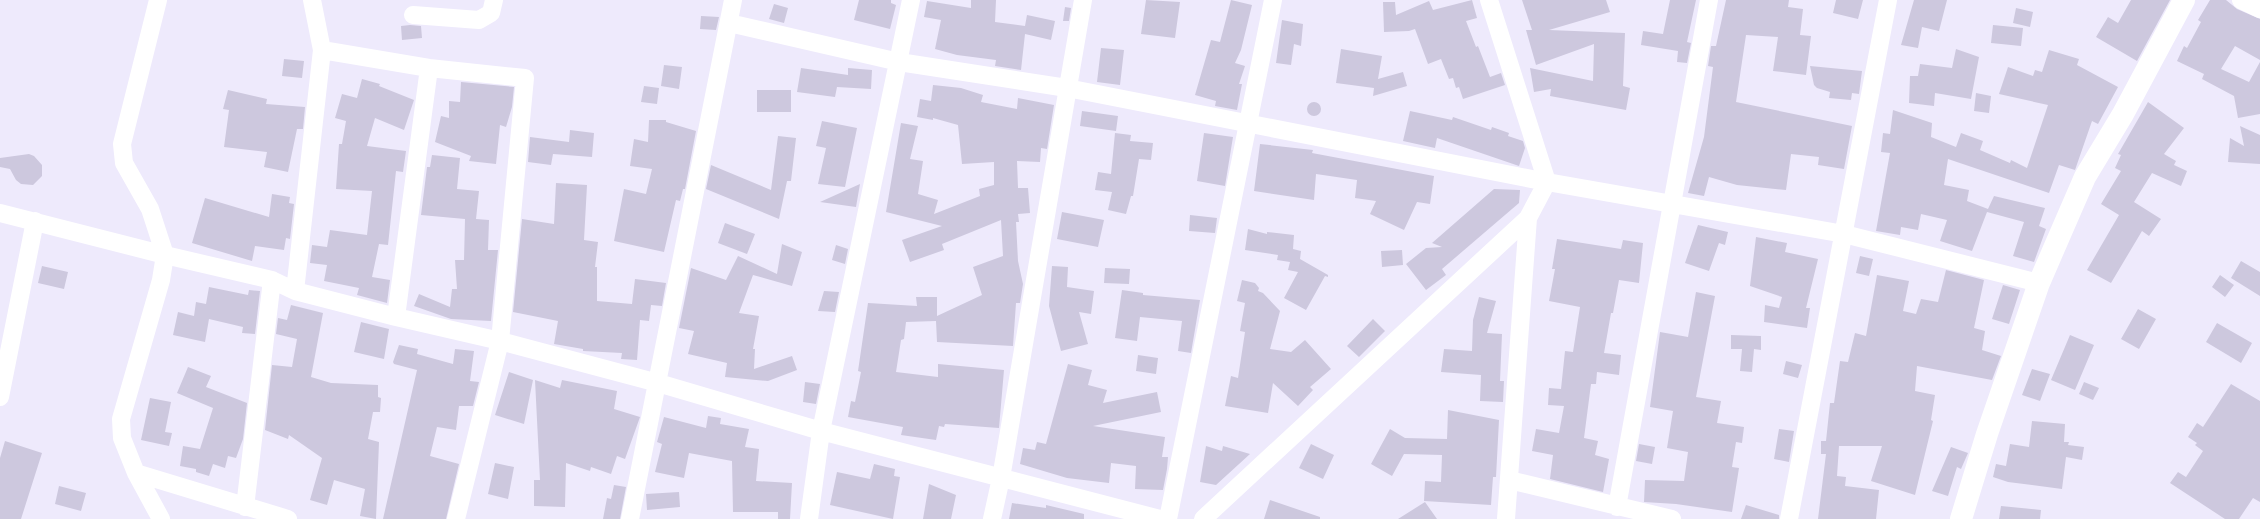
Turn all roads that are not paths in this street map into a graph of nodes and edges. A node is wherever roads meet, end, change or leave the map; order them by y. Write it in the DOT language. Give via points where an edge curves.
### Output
graph roads {
  1 [pos="158,0"];
  2 [pos="312,0"];
  3 [pos="494,0"];
  4 [pos="733,0"];
  5 [pos="911,0"];
  6 [pos="1083,0"];
  7 [pos="1273,0"];
  8 [pos="1489,0"];
  9 [pos="1709,0"];
  10 [pos="1888,0"];
  11 [pos="2184,0"];
  12 [pos="2241,0"];
  13 [pos="2260,9"];
  14 [pos="413,15"];
  15 [pos="729,23"];
  16 [pos="322,50"];
  17 [pos="899,62"];
  18 [pos="429,68"];
  19 [pos="1067,88"];
  20 [pos="1248,125"];
  21 [pos="1547,182"];
  22 [pos="1671,205"];
  23 [pos="0,213"];
  24 [pos="1528,218"];
  25 [pos="35,221"];
  26 [pos="1844,234"];
  27 [pos="165,255"];
  28 [pos="272,280"];
  29 [pos="2039,283"];
  30 [pos="295,291"];
  31 [pos="396,317"];
  32 [pos="500,341"];
  33 [pos="658,383"];
  34 [pos="0,397"];
  35 [pos="821,432"];
  36 [pos="136,473"];
  37 [pos="1001,478"];
  38 [pos="1508,480"];
  39 [pos="245,507"];
  40 [pos="1617,507"];
  41 [pos="265,516"];
  42 [pos="161,519"];
  43 [pos="288,519"];
  44 [pos="456,519"];
  45 [pos="630,519"];
  46 [pos="809,519"];
  47 [pos="992,519"];
  48 [pos="1160,519"];
  49 [pos="1168,519"];
  50 [pos="1203,519"];
  51 [pos="1506,519"];
  52 [pos="1672,519"];
  53 [pos="1789,519"];
  54 [pos="1961,519"];
  1 -- 27 [label="street" via="122,144 124,163 150,209"];
  2 -- 16 [label="street"];
  3 -- 14 [label="street" via="491,13 479,20"];
  4 -- 15 [label="street"];
  5 -- 17 [label="street"];
  6 -- 19 [label="street"];
  7 -- 20 [label="street"];
  8 -- 21 [label="street"];
  9 -- 22 [label="street"];
  10 -- 26 [label="street"];
  11 -- 29 [label="main road" via="2123,114 2085,177"];
  12 -- 13 [label="street"];
  15 -- 17 [label="street"];
  15 -- 33 [label="street"];
  16 -- 18 [label="street"];
  16 -- 30 [label="street"];
  17 -- 19 [label="street"];
  17 -- 35 [label="street"];
  18 -- 31 [label="street"];
  18 -- 32 [label="street" via="525,78"];
  19 -- 20 [label="street"];
  19 -- 37 [label="street"];
  20 -- 21 [label="street"];
  20 -- 49 [label="street"];
  21 -- 22 [label="street"];
  21 -- 24 [label="street"];
  22 -- 26 [label="street"];
  22 -- 40 [label="street"];
  23 -- 25 [label="street"];
  24 -- 38 [label="street"];
  24 -- 50 [label="street"];
  25 -- 27 [label="street"];
  25 -- 34 [label="street"];
  26 -- 29 [label="street"];
  26 -- 53 [label="street"];
  27 -- 28 [label="street"];
  27 -- 36 [label="street" via="161,280 121,419 122,438"];
  28 -- 30 [label="street"];
  28 -- 39 [label="street"];
  29 -- 54 [label="main road"];
  30 -- 31 [label="street"];
  31 -- 32 [label="street"];
  32 -- 33 [label="street"];
  32 -- 44 [label="street"];
  33 -- 35 [label="street"];
  33 -- 45 [label="street"];
  35 -- 37 [label="street"];
  35 -- 46 [label="street"];
  36 -- 39 [label="street"];
  36 -- 42 [label="street"];
  37 -- 47 [label="street"];
  37 -- 48 [label="street"];
  38 -- 40 [label="street"];
  38 -- 51 [label="street"];
  39 -- 41 [label="street"];
  40 -- 52 [label="street"];
  41 -- 43 [label="street"];
}
